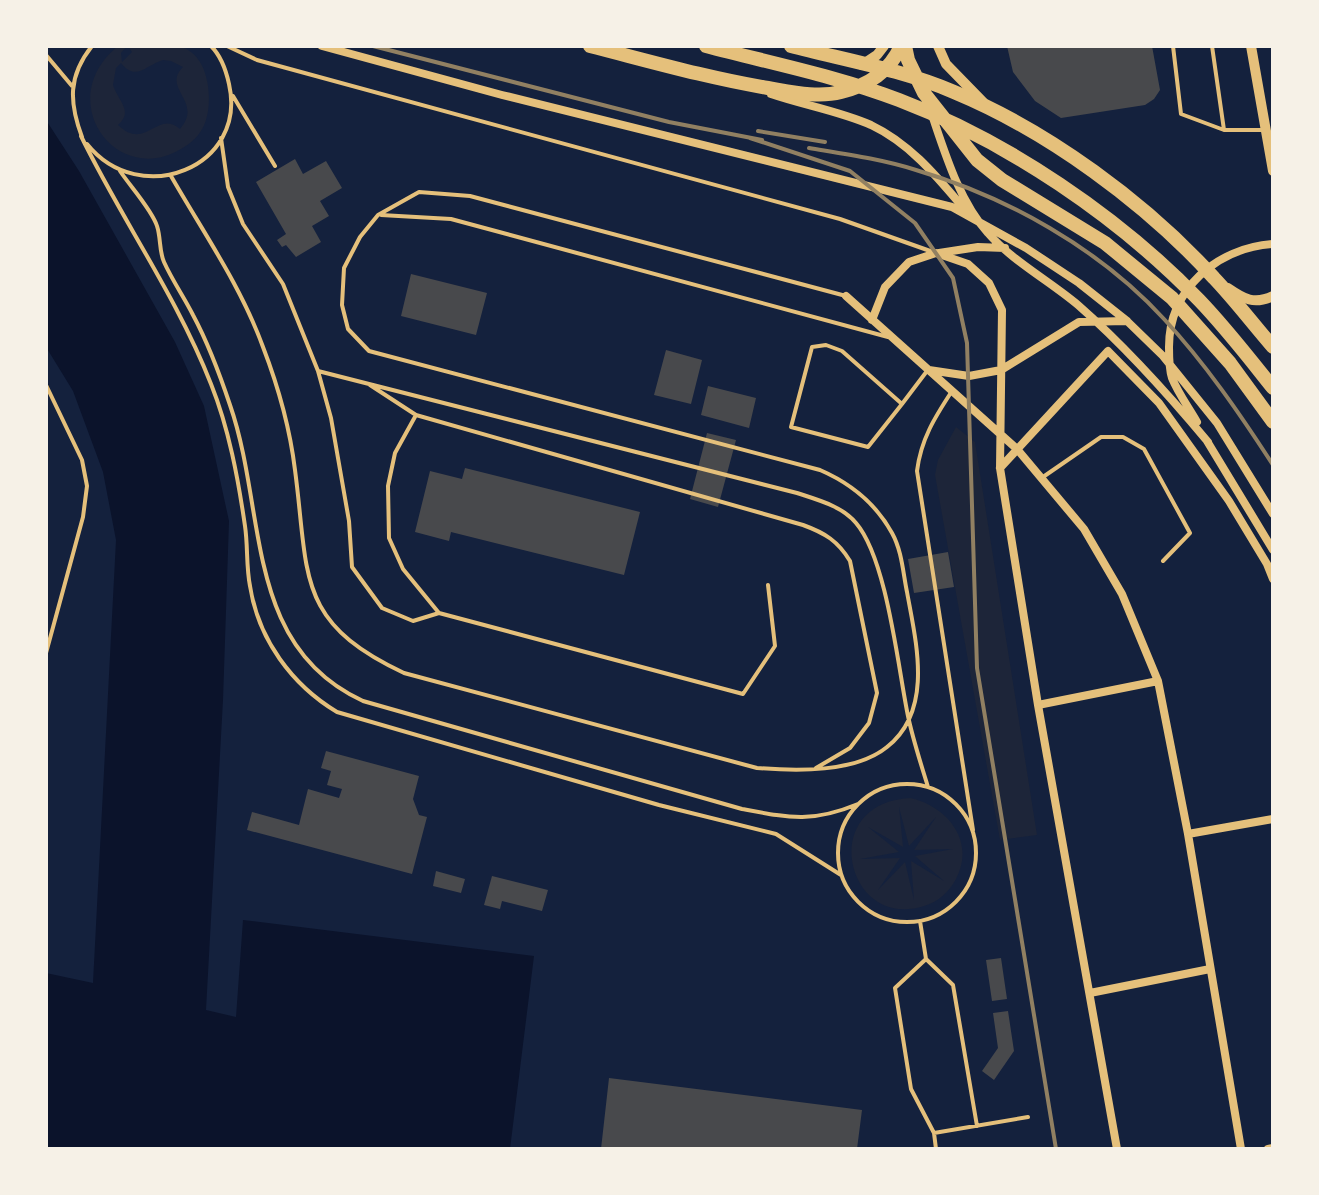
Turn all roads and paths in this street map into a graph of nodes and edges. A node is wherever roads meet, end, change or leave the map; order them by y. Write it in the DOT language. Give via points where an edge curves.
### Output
graph roads {
  1 [pos="92,46"];
  2 [pos="211,46"];
  3 [pos="227,46"];
  4 [pos="322,46"];
  5 [pos="590,46"];
  6 [pos="706,46"];
  7 [pos="791,46"];
  8 [pos="884,46"];
  9 [pos="905,46"];
  10 [pos="938,46"];
  11 [pos="1173,46"];
  12 [pos="1212,46"];
  13 [pos="1251,46"];
  14 [pos="46,55"];
  15 [pos="862,65"];
  16 [pos="732,82"];
  17 [pos="72,86"];
  18 [pos="231,93"];
  19 [pos="924,93"];
  20 [pos="990,108"];
  21 [pos="1224,130"];
  22 [pos="1266,130"];
  23 [pos="81,136"];
  24 [pos="221,138"];
  25 [pos="1272,164"];
  26 [pos="275,166"];
  27 [pos="120,171"];
  28 [pos="171,176"];
  29 [pos="378,215"];
  30 [pos="988,233"];
  31 [pos="1273,244"];
  32 [pos="1026,248"];
  33 [pos="936,253"];
  34 [pos="1214,278"];
  35 [pos="846,296"];
  36 [pos="1273,296"];
  37 [pos="872,320"];
  38 [pos="1127,321"];
  39 [pos="895,339"];
  40 [pos="1273,347"];
  41 [pos="928,369"];
  42 [pos="1001,370"];
  43 [pos="318,371"];
  44 [pos="365,383"];
  45 [pos="46,385"];
  46 [pos="1273,388"];
  47 [pos="952,391"];
  48 [pos="902,404"];
  49 [pos="416,415"];
  50 [pos="1273,422"];
  51 [pos="1001,435"];
  52 [pos="1208,442"];
  53 [pos="1017,449"];
  54 [pos="1000,468"];
  55 [pos="1043,477"];
  56 [pos="1273,514"];
  57 [pos="1273,550"];
  58 [pos="1163,561"];
  59 [pos="1273,579"];
  60 [pos="768,585"];
  61 [pos="439,613"];
  62 [pos="46,653"];
  63 [pos="1158,681"];
  64 [pos="1038,705"];
  65 [pos="909,722"];
  66 [pos="811,772"];
  67 [pos="928,787"];
  68 [pos="858,804"];
  69 [pos="1273,819"];
  70 [pos="973,830"];
  71 [pos="1188,834"];
  72 [pos="841,875"];
  73 [pos="920,921"];
  74 [pos="926,959"];
  75 [pos="1210,969"];
  76 [pos="1090,993"];
  77 [pos="1028,1117"];
  78 [pos="977,1126"];
  79 [pos="934,1133"];
  80 [pos="936,1149"];
  81 [pos="1117,1149"];
  82 [pos="1241,1149"];
  1 -- 17 [label="lane"];
  2 -- 18 [label="lane" via="226,70"];
  3 -- 33 [label="lane" via="257,60 840,219"];
  4 -- 32 [label="street" via="952,207"];
  5 -- 16 [label="main road"];
  6 -- 46 [label="main road" via="900,100 1020,160 1157,260 1232,336"];
  7 -- 15 [label="main road"];
  8 -- 15 [label="street"];
  9 -- 16 [label="main road" via="874,80 839,93"];
  9 -- 19 [label="main road"];
  10 -- 20 [label="street" via="946,64"];
  11 -- 21 [label="lane" via="1181,114"];
  12 -- 21 [label="lane"];
  13 -- 22 [label="street"];
  14 -- 17 [label="lane"];
  15 -- 20 [label="main road" via="924,81"];
  16 -- 30 [label="street" via="871,125 933,171"];
  17 -- 23 [label="lane"];
  18 -- 24 [label="lane" via="230,116"];
  18 -- 26 [label="lane"];
  19 -- 30 [label="street" via="963,194"];
  19 -- 50 [label="main road" via="977,160 1105,243 1172,298"];
  20 -- 34 [label="main road" via="1043,138 1145,211"];
  21 -- 22 [label="lane"];
  22 -- 25 [label="street"];
  23 -- 27 [label="lane" via="98,157"];
  23 -- 72 [label="lane" via="176,308 212,386 239,488 254,605 272,646 303,686 337,712 776,834"];
  24 -- 28 [label="lane" via="191,168"];
  24 -- 43 [label="lane" via="228,187 243,224 283,284"];
  27 -- 28 [label="lane" via="145,178"];
  27 -- 68 [label="lane" via="157,224 163,260 195,317 231,407 271,598 287,632 322,676 363,701 742,809 804,818"];
  28 -- 66 [label="lane" via="236,287 263,346 284,412 306,569 318,604 340,634 370,657 404,673 757,768"];
  29 -- 35 [label="lane" via="419,192 470,196"];
  29 -- 39 [label="lane" via="451,219"];
  29 -- 65 [label="lane" via="360,237 343,280 348,329 369,351 820,470 857,490 893,534 901,557 916,644 918,686"];
  30 -- 52 [label="street" via="1115,339"];
  31 -- 52 [label="street" via="1248,247 1211,264 1192,282 1174,313 1169,332 1172,377"];
  32 -- 33 [label="street"];
  32 -- 38 [label="street"];
  33 -- 37 [label="street" via="909,262 885,287"];
  33 -- 42 [label="street" via="968,264 989,283 1002,310"];
  34 -- 36 [label="street" via="1244,299 1258,302"];
  34 -- 40 [label="main road"];
  35 -- 37 [label="street"];
  37 -- 39 [label="street"];
  38 -- 42 [label="street" via="1079,322"];
  38 -- 56 [label="street" via="1217,423"];
  39 -- 41 [label="street"];
  41 -- 42 [label="street" via="969,376"];
  41 -- 47 [label="street"];
  41 -- 48 [label="lane"];
  42 -- 51 [label="street"];
  43 -- 44 [label="lane"];
  43 -- 61 [label="lane" via="334,432 352,567 382,608 413,621"];
  44 -- 49 [label="lane"];
  44 -- 65 [label="lane" via="797,493 838,508 866,538 882,579"];
  45 -- 62 [label="lane" via="82,460 87,486"];
  47 -- 51 [label="street"];
  47 -- 70 [label="lane" via="928,428 917,471"];
  48 -- 48 [label="lane" via="868,447 791,427 812,347 842,351"];
  49 -- 61 [label="lane" via="395,453 388,486 389,538 403,569"];
  49 -- 66 [label="lane" via="803,525 840,545 850,561 877,693 869,723 850,748"];
  51 -- 53 [label="street"];
  51 -- 54 [label="street"];
  52 -- 57 [label="street"];
  53 -- 54 [label="street"];
  53 -- 55 [label="street"];
  53 -- 59 [label="street" via="1108,351 1159,403 1229,501"];
  54 -- 64 [label="street"];
  55 -- 58 [label="lane" via="1101,437 1123,437 1144,449 1190,533"];
  55 -- 63 [label="street" via="1084,529 1122,594"];
  60 -- 61 [label="lane" via="775,646 743,694"];
  63 -- 64 [label="street"];
  63 -- 71 [label="street"];
  64 -- 76 [label="street"];
  65 -- 66 [label="lane" via="886,748"];
  65 -- 67 [label="lane"];
  67 -- 68 [label="lane" via="891,786"];
  67 -- 70 [label="lane" via="963,811"];
  68 -- 72 [label="lane" via="840,837"];
  69 -- 71 [label="street"];
  70 -- 73 [label="lane" via="977,852 965,893 950,908"];
  71 -- 75 [label="street"];
  72 -- 73 [label="lane" via="868,910 888,920"];
  73 -- 74 [label="lane"];
  74 -- 78 [label="lane" via="953,985"];
  74 -- 79 [label="lane" via="895,988 911,1089"];
  75 -- 76 [label="street"];
  75 -- 82 [label="street"];
  76 -- 81 [label="street"];
  77 -- 78 [label="lane"];
  78 -- 79 [label="lane"];
  79 -- 80 [label="lane"];
}
